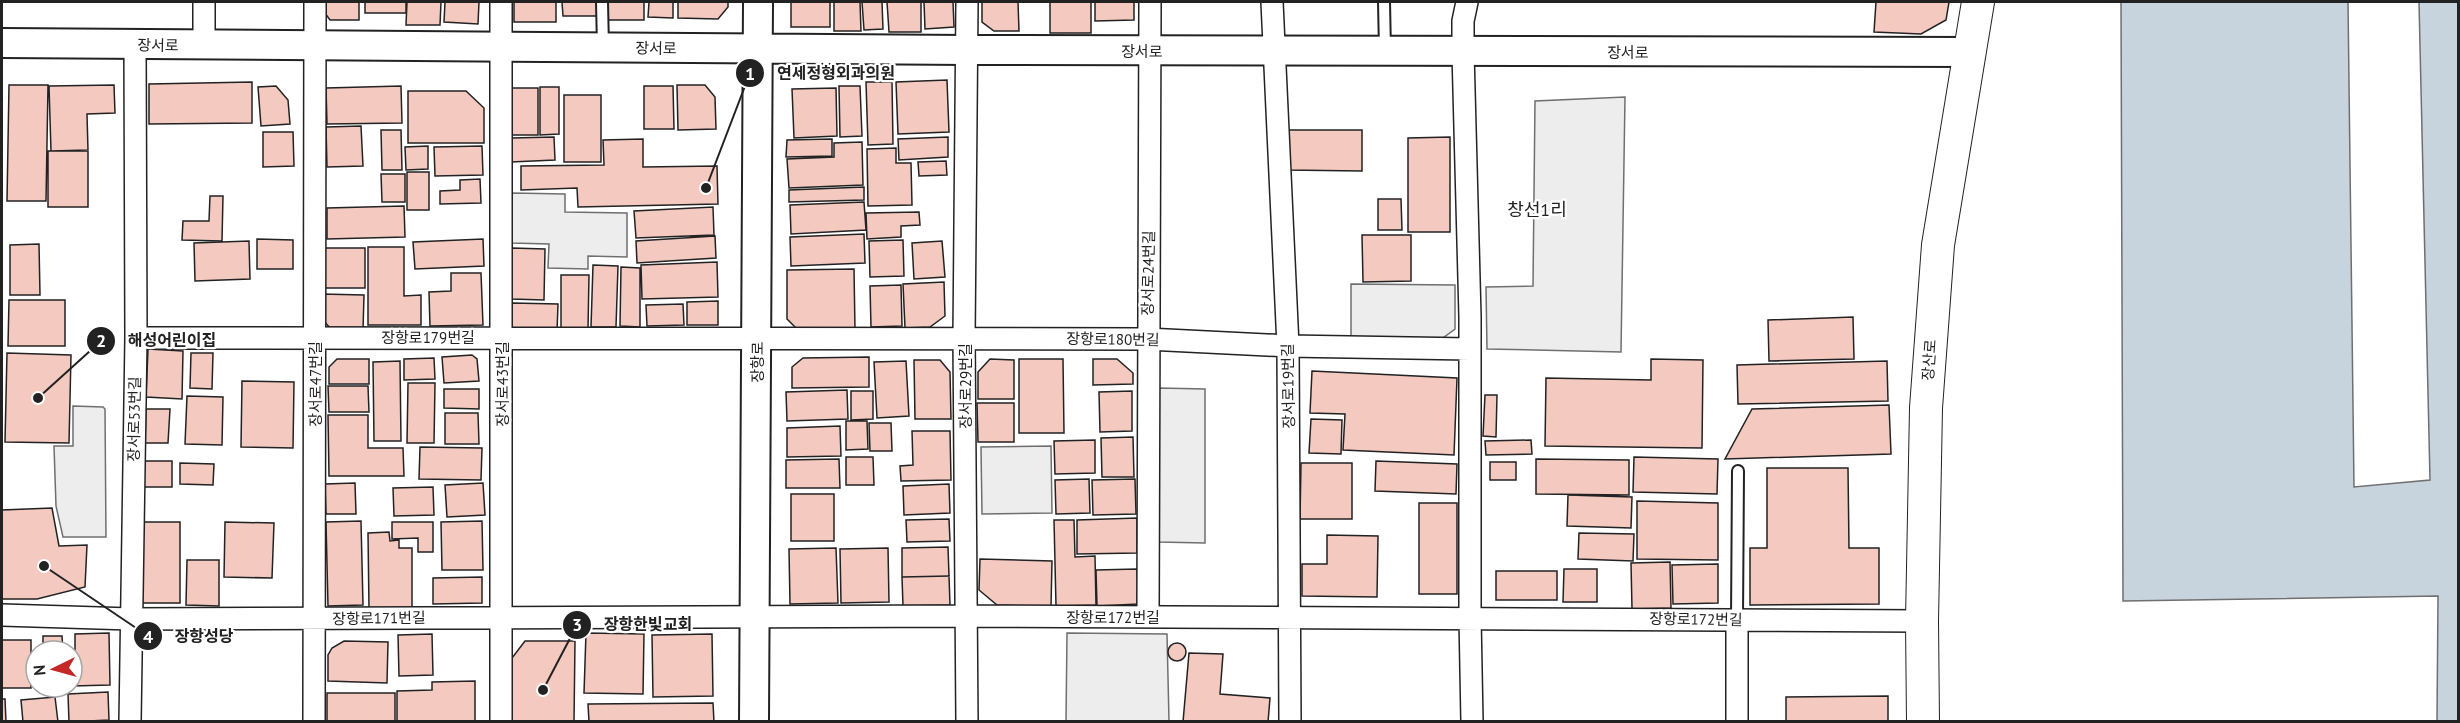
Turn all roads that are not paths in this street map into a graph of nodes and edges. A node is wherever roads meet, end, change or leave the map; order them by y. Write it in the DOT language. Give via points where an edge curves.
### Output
graph roads {
  1 [pos="204,2"];
  2 [pos="315,2"];
  3 [pos="501,2"];
  4 [pos="602,2"];
  5 [pos="758,2"];
  6 [pos="967,2"];
  7 [pos="1150,2"];
  8 [pos="1272,2"];
  9 [pos="1384,2"];
  10 [pos="1467,2"];
  11 [pos="1978,2"];
  12 [pos="2,44"];
  13 [pos="135,44"];
  14 [pos="204,45"];
  15 [pos="500,46"];
  16 [pos="315,47"];
  17 [pos="603,47"];
  18 [pos="757,49"];
  19 [pos="967,50"];
  20 [pos="1273,50"];
  21 [pos="1151,51"];
  22 [pos="1384,51"];
  23 [pos="1463,52"];
  24 [pos="1968,52"];
  25 [pos="502,337"];
  26 [pos="757,337"];
  27 [pos="136,338"];
  28 [pos="315,338"];
  29 [pos="964,338"];
  30 [pos="1148,339"];
  31 [pos="1288,346"];
  32 [pos="1470,349"];
  33 [pos="1738,471"];
  34 [pos="2,615"];
  35 [pos="967,616"];
  36 [pos="502,617"];
  37 [pos="756,617"];
  38 [pos="1148,617"];
  39 [pos="1291,617"];
  40 [pos="1470,617"];
  41 [pos="315,618"];
  42 [pos="130,619"];
  43 [pos="1737,620"];
  44 [pos="1922,621"];
  45 [pos="130,722"];
  46 [pos="314,722"];
  47 [pos="501,722"];
  48 [pos="754,722"];
  49 [pos="967,722"];
  50 [pos="1290,722"];
  51 [pos="1472,722"];
  52 [pos="1737,722"];
  53 [pos="1923,722"];
  1 -- 14 [label="street"];
  2 -- 16 [label="street"];
  3 -- 15 [label="street, 장서로43번길"];
  4 -- 17 [label="lane"];
  5 -- 18 [label="main road, 장항로"];
  6 -- 19 [label="street, 장서로29번길"];
  7 -- 21 [label="street, 장서로24번길"];
  8 -- 20 [label="street, 장서로19번길"];
  9 -- 22 [label="lane"];
  10 -- 23 [label="street"];
  11 -- 24 [label="main road, 장산로"];
  12 -- 13 [label="main road, 장서로"];
  13 -- 14 [label="main road, 장서로"];
  13 -- 27 [label="street, 장서로53번길"];
  14 -- 16 [label="main road, 장서로"];
  15 -- 16 [label="main road, 장서로"];
  15 -- 17 [label="main road, 장서로"];
  15 -- 25 [label="street, 장서로43번길"];
  16 -- 28 [label="street, 장서로47번길"];
  17 -- 18 [label="main road, 장서로"];
  18 -- 19 [label="main road, 장서로"];
  18 -- 26 [label="main road, 장항로"];
  19 -- 21 [label="main road, 장서로"];
  19 -- 29 [label="street, 장서로29번길"];
  20 -- 21 [label="main road, 장서로"];
  20 -- 22 [label="main road, 장서로"];
  20 -- 31 [label="street, 장서로19번길"];
  21 -- 30 [label="street, 장서로24번길"];
  22 -- 23 [label="main road, 장서로"];
  23 -- 24 [label="main road, 장서로"];
  23 -- 32 [label="street"];
  24 -- 44 [label="main road, 장산로" via="1938,245 1926,408"];
  25 -- 26 [label="street, 장항로179번길"];
  25 -- 28 [label="street, 장항로179번길"];
  25 -- 36 [label="street, 장서로43번길"];
  26 -- 29 [label="street, 장항로180번길"];
  26 -- 37 [label="main road, 장항로"];
  27 -- 28 [label="street, 장항로179번길"];
  27 -- 42 [label="street, 장서로53번길"];
  28 -- 41 [label="street, 장서로47번길"];
  29 -- 30 [label="street, 장항로180번길"];
  29 -- 35 [label="street, 장서로29번길"];
  30 -- 31 [label="street, 장항로180번길"];
  30 -- 38 [label="street, 장서로24번길"];
  31 -- 32 [label="street, 장항로180번길"];
  31 -- 39 [label="street, 장서로19번길"];
  32 -- 40 [label="street"];
  33 -- 43 [label="lane"];
  34 -- 42 [label="street, 장항로171번길"];
  35 -- 37 [label="street, 장항로172번길"];
  35 -- 38 [label="street, 장항로172번길"];
  35 -- 49 [label="street, 장서로29번길"];
  36 -- 37 [label="street, 장항로171번길"];
  36 -- 41 [label="street, 장항로171번길"];
  36 -- 47 [label="street, 장서로43번길"];
  37 -- 48 [label="main road, 장항로"];
  38 -- 39 [label="street, 장항로172번길"];
  39 -- 40 [label="street, 장항로172번길"];
  39 -- 50 [label="street, 장서로19번길"];
  40 -- 43 [label="street, 장항로172번길"];
  40 -- 51 [label="street"];
  41 -- 42 [label="street, 장항로171번길"];
  41 -- 46 [label="street, 장서로47번길"];
  42 -- 45 [label="street, 장서로53번길"];
  43 -- 44 [label="street, 장항로172번길"];
  43 -- 52 [label="street"];
  44 -- 53 [label="main road, 장산로"];
}
